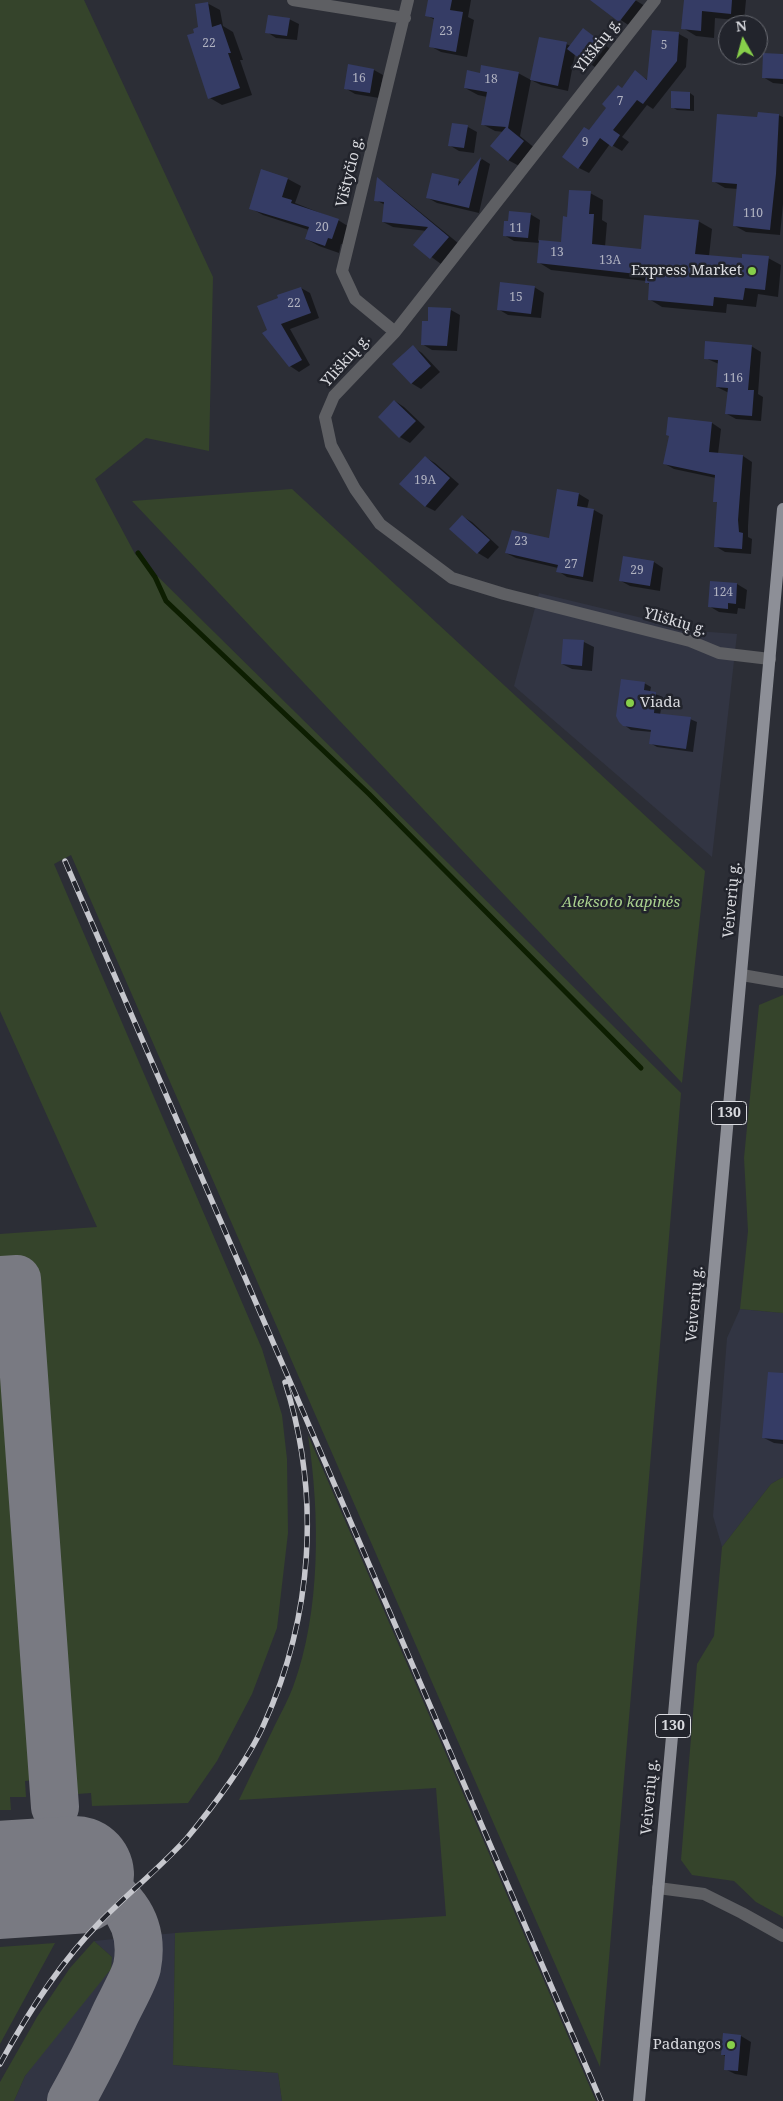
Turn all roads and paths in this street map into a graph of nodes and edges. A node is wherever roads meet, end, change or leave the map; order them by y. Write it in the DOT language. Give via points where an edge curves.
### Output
graph roads {
  1 [pos="293,0"];
  2 [pos="408,0"];
  3 [pos="655,0"];
  4 [pos="405,18"];
  5 [pos="395,332"];
  6 [pos="783,509"];
  7 [pos="780,573"];
  8 [pos="770,659"];
  9 [pos="742,975"];
  10 [pos="783,982"];
  11 [pos="658,1888"];
  12 [pos="783,1936"];
  13 [pos="639,2101"];
  1 -- 4 [label="street"];
  2 -- 4 [label="street, Vištyčio g."];
  3 -- 5 [label="street, Yliškių g."];
  4 -- 5 [label="street, Vištyčio g." via="342,271 355,299"];
  5 -- 8 [label="street, Yliškių g." via="334,396 325,417 331,445 355,489 380,524 452,578 690,641 720,652"];
  6 -- 7 [label="main road, Veiverių g. / 130"];
  7 -- 8 [label="main road, Veiverių g. / 130"];
  8 -- 9 [label="main road, Veiverių g. / 130"];
  9 -- 10 [label="street"];
  9 -- 11 [label="main road, Veiverių g. / 130"];
  11 -- 12 [label="street" via="704,1894"];
  11 -- 13 [label="main road, Veiverių g. / 130"];
}
